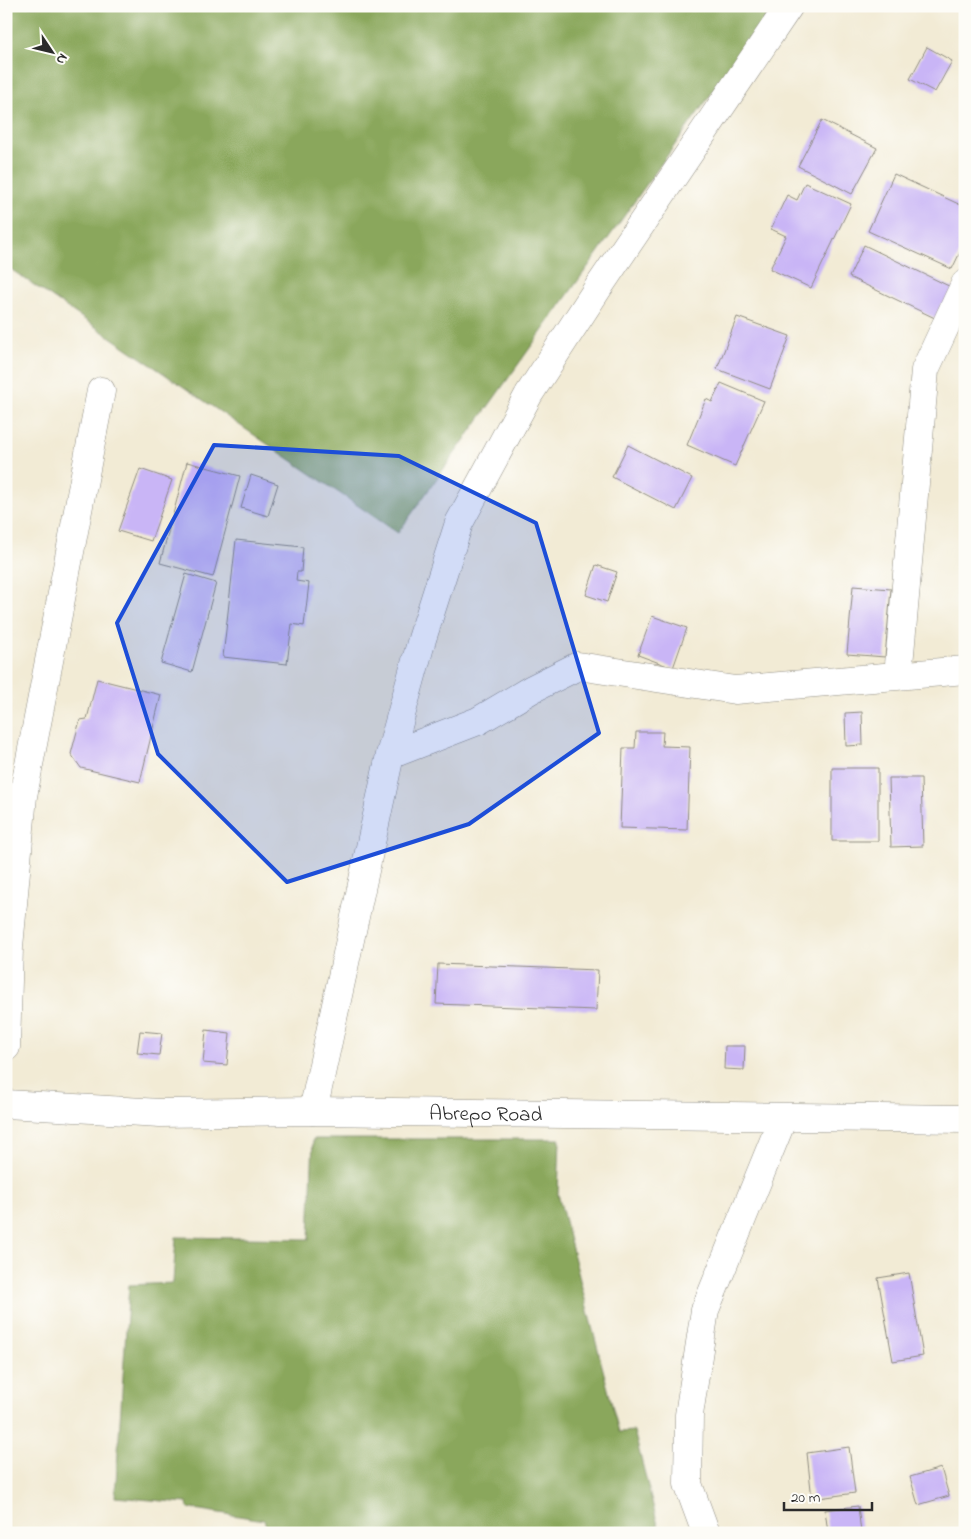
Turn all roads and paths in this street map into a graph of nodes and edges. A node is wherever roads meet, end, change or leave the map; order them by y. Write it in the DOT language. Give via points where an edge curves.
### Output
graph roads {
  1 [pos="789,6"];
  2 [pos="965,284"];
  3 [pos="101,391"];
  4 [pos="965,670"];
  5 [pos="898,676"];
  6 [pos="390,755"];
  7 [pos="6,1047"];
  8 [pos="6,1104"];
  9 [pos="313,1111"];
  10 [pos="783,1118"];
  11 [pos="965,1119"];
  12 [pos="706,1533"];
  1 -- 6 [label="street" via="529,394 459,523"];
  2 -- 5 [label="street" via="925,370"];
  3 -- 7 [label="street" via="23,796 9,947"];
  4 -- 5 [label="street"];
  5 -- 6 [label="street" via="735,690 578,666 478,721"];
  6 -- 9 [label="street"];
  8 -- 9 [label="street, Abrepo Road" via="160,1113"];
  9 -- 10 [label="street, Abrepo Road"];
  10 -- 11 [label="street, Abrepo Road"];
  10 -- 12 [label="street" via="705,1310 688,1415 688,1484"];
}
